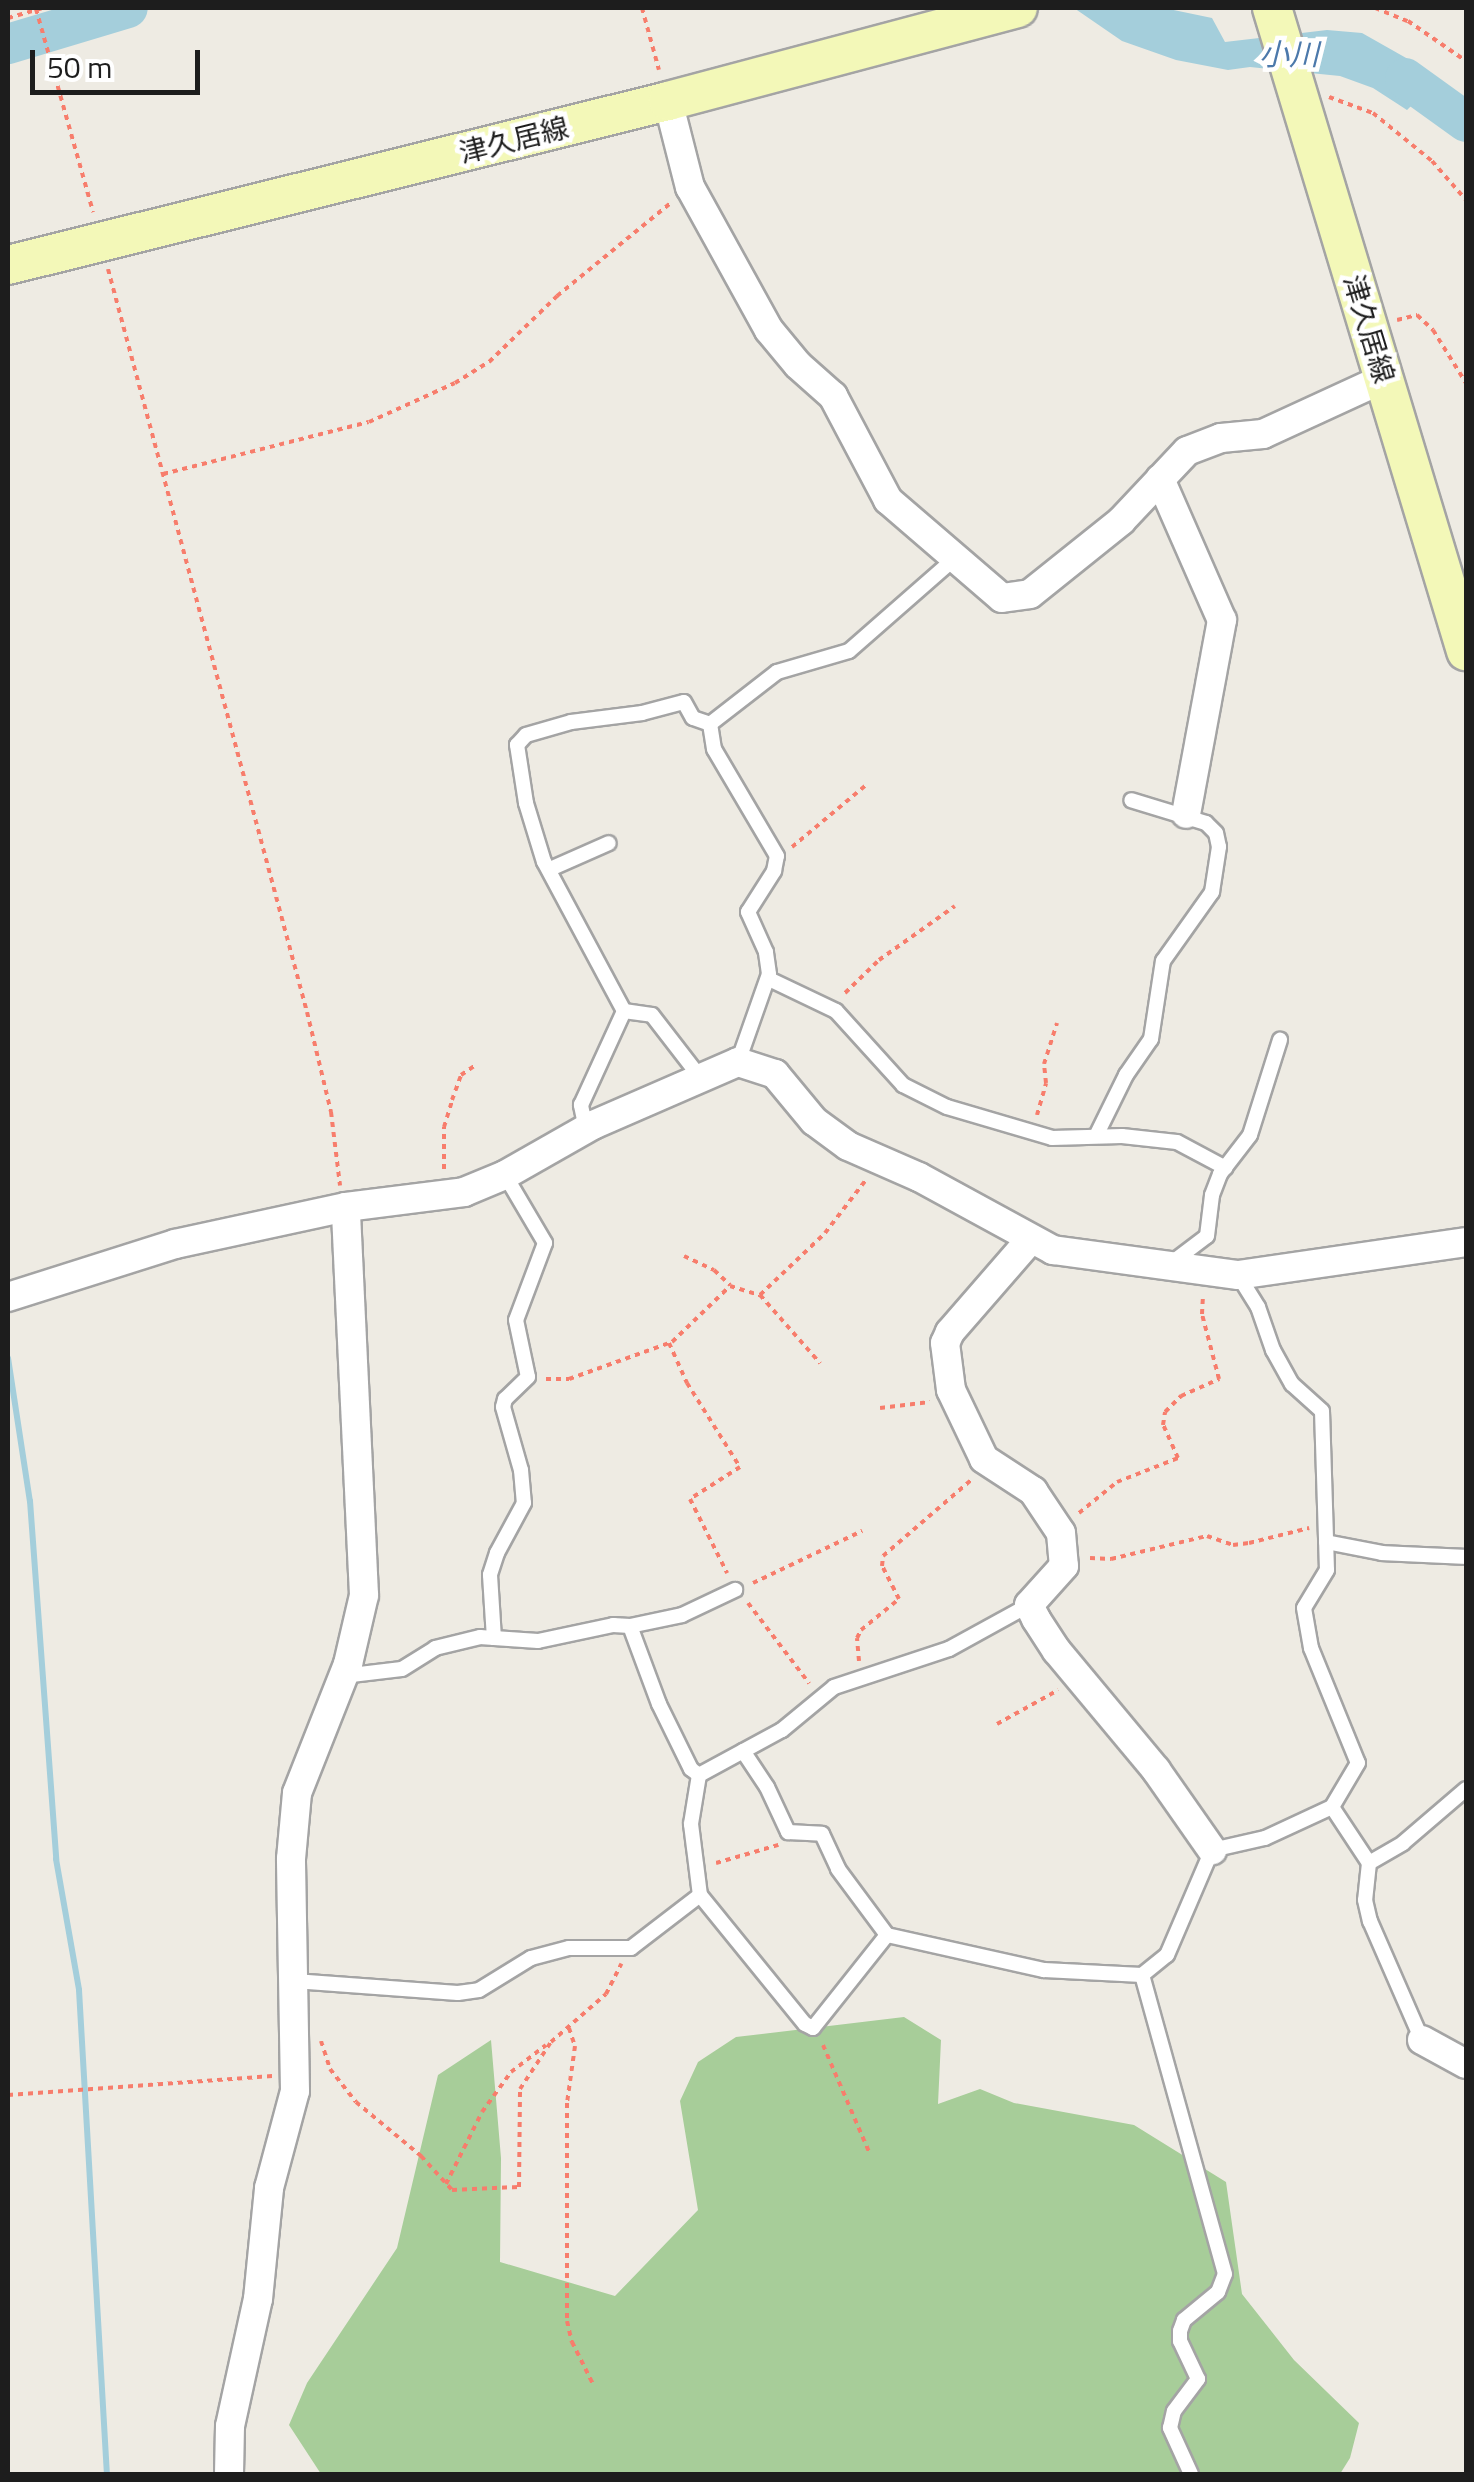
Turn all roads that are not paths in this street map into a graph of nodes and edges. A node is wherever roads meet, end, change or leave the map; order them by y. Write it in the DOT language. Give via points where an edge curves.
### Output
graph roads {
  1 [pos="1272,8"];
  2 [pos="1013,9"];
  3 [pos="668,101"];
  4 [pos="8,266"];
  5 [pos="1385,378"];
  6 [pos="1160,478"];
  7 [pos="953,560"];
  8 [pos="1466,651"];
  9 [pos="710,724"];
  10 [pos="1131,800"];
  11 [pos="1186,814"];
  12 [pos="609,843"];
  13 [pos="550,869"];
  14 [pos="769,979"];
  15 [pos="624,1011"];
  16 [pos="1280,1040"];
  17 [pos="738,1062"];
  18 [pos="700,1077"];
  19 [pos="586,1129"];
  20 [pos="1096,1136"];
  21 [pos="1226,1168"];
  22 [pos="505,1175"];
  23 [pos="344,1208"];
  24 [pos="1030,1240"];
  25 [pos="1466,1242"];
  26 [pos="1167,1266"];
  27 [pos="1238,1275"];
  28 [pos="10,1296"];
  29 [pos="1326,1537"];
  30 [pos="1466,1557"];
  31 [pos="738,1590"];
  32 [pos="1029,1605"];
  33 [pos="630,1626"];
  34 [pos="494,1638"];
  35 [pos="343,1676"];
  36 [pos="743,1751"];
  37 [pos="698,1775"];
  38 [pos="1466,1790"];
  39 [pos="1332,1807"];
  40 [pos="1212,1850"];
  41 [pos="1369,1863"];
  42 [pos="700,1895"];
  43 [pos="887,1936"];
  44 [pos="1142,1975"];
  45 [pos="294,1980"];
  46 [pos="1422,2040"];
  47 [pos="1466,2064"];
  48 [pos="229,2474"];
  49 [pos="1191,2474"];
  1 -- 5 [label="main road, 津久居線"];
  2 -- 3 [label="main road, 津久居線"];
  3 -- 4 [label="main road, 津久居線"];
  3 -- 7 [label="street" via="690,187 770,330 833,396 888,500"];
  5 -- 6 [label="street" via="1263,434 1198,446"];
  5 -- 8 [label="main road, 津久居線"];
  6 -- 7 [label="street" via="1121,520 1030,594 1002,598"];
  6 -- 11 [label="street" via="1222,620"];
  7 -- 9 [label="lane" via="849,650 777,672"];
  9 -- 13 [label="lane" via="694,718 684,702 521,738 526,803"];
  9 -- 14 [label="lane" via="714,749 778,860 748,912 766,952"];
  10 -- 11 [label="lane"];
  11 -- 20 [label="lane" via="1216,834 1212,892 1163,961 1156,1028"];
  12 -- 13 [label="lane"];
  13 -- 15 [label="lane"];
  14 -- 17 [label="lane"];
  14 -- 20 [label="lane" via="836,1011 904,1086 1033,1133"];
  15 -- 18 [label="lane" via="652,1016"];
  15 -- 19 [label="lane" via="581,1105"];
  16 -- 21 [label="lane" via="1255,1123"];
  17 -- 18 [label="street"];
  17 -- 24 [label="street" via="775,1074 814,1121"];
  18 -- 19 [label="street"];
  19 -- 22 [label="street"];
  20 -- 21 [label="lane" via="1177,1142"];
  21 -- 26 [label="lane" via="1212,1195 1207,1236"];
  22 -- 23 [label="street" via="446,1194"];
  22 -- 34 [label="lane" via="545,1243 516,1320 528,1377 503,1406 524,1503 490,1574"];
  23 -- 28 [label="street" via="175,1244"];
  23 -- 35 [label="street" via="364,1594"];
  24 -- 26 [label="street" via="1053,1250"];
  24 -- 32 [label="street" via="946,1343 955,1397 984,1459 1033,1491 1058,1527 1065,1558"];
  25 -- 27 [label="street"];
  26 -- 27 [label="street"];
  27 -- 29 [label="lane" via="1292,1384 1322,1411"];
  29 -- 30 [label="lane" via="1382,1553"];
  29 -- 39 [label="lane" via="1327,1570 1304,1608 1306,1623 1358,1763"];
  31 -- 33 [label="lane" via="682,1616"];
  32 -- 36 [label="lane" via="949,1648 864,1674 820,1696 782,1730"];
  32 -- 40 [label="street"];
  33 -- 34 [label="lane" via="538,1642"];
  33 -- 37 [label="lane" via="658,1704"];
  34 -- 35 [label="lane" via="435,1648 402,1669"];
  35 -- 45 [label="street" via="297,1793"];
  36 -- 37 [label="lane"];
  36 -- 43 [label="lane" via="788,1832 822,1834 838,1869"];
  37 -- 42 [label="lane" via="691,1811"];
  38 -- 41 [label="lane" via="1403,1844"];
  39 -- 40 [label="lane" via="1265,1838"];
  39 -- 41 [label="lane"];
  40 -- 44 [label="lane" via="1167,1955"];
  41 -- 46 [label="lane" via="1370,1921"];
  42 -- 43 [label="lane" via="813,2028"];
  42 -- 45 [label="lane" via="631,1948 570,1948 523,1962 479,1990"];
  43 -- 44 [label="lane" via="1044,1970"];
  44 -- 49 [label="lane" via="1225,2274 1218,2292 1180,2331 1198,2379 1170,2428"];
  45 -- 48 [label="street" via="297,2076 269,2188 258,2299 230,2426"];
  46 -- 47 [label="street"];
}
